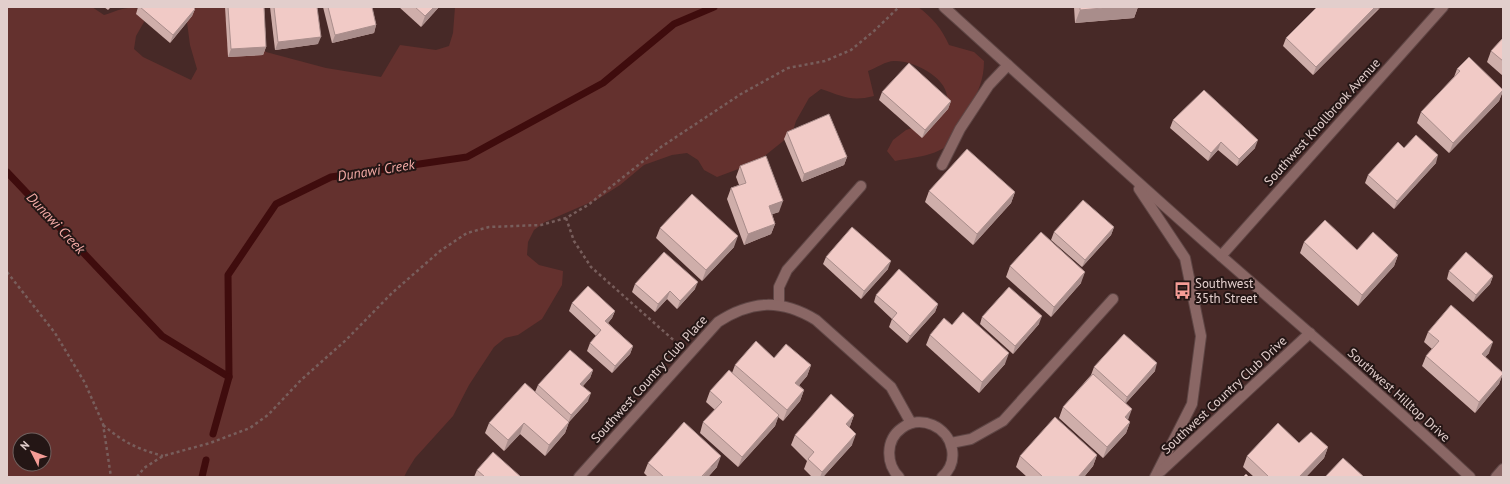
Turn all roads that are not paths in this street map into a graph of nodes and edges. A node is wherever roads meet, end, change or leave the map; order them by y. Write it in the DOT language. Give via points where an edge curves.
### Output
graph roads {
  1 [pos="944,7"];
  2 [pos="1443,7"];
  3 [pos="1008,65"];
  4 [pos="942,165"];
  5 [pos="1132,177"];
  6 [pos="861,186"];
  7 [pos="1221,256"];
  8 [pos="1113,299"];
  9 [pos="779,305"];
  10 [pos="1310,333"];
  11 [pos="911,423"];
  12 [pos="951,443"];
  13 [pos="1503,470"];
  14 [pos="579,477"];
  15 [pos="899,477"];
  16 [pos="942,477"];
  17 [pos="1155,477"];
  18 [pos="1470,477"];
  19 [pos="1496,477"];
  1 -- 3 [label="street"];
  2 -- 7 [label="street, Southwest Knollbrook Avenue"];
  3 -- 4 [label="street" via="989,85 960,129"];
  3 -- 5 [label="street"];
  5 -- 7 [label="street"];
  5 -- 17 [label="street" via="1185,258 1201,336 1192,404"];
  6 -- 9 [label="street" via="787,270 779,287"];
  7 -- 10 [label="street"];
  8 -- 12 [label="street" via="1003,421 971,439"];
  9 -- 11 [label="street, Southwest Country Club Place" via="802,312 816,320 891,387"];
  9 -- 14 [label="street, Southwest Country Club Place" via="746,308 718,322"];
  10 -- 17 [label="street, Southwest Country Club Drive"];
  10 -- 18 [label="street, Southwest Hilltop Drive"];
  11 -- 12 [label="street" via="921,422 939,428"];
  11 -- 15 [label="street" via="894,436 890,446 889,457"];
  12 -- 16 [label="street" via="951,464"];
  13 -- 19 [label="street"];
}
